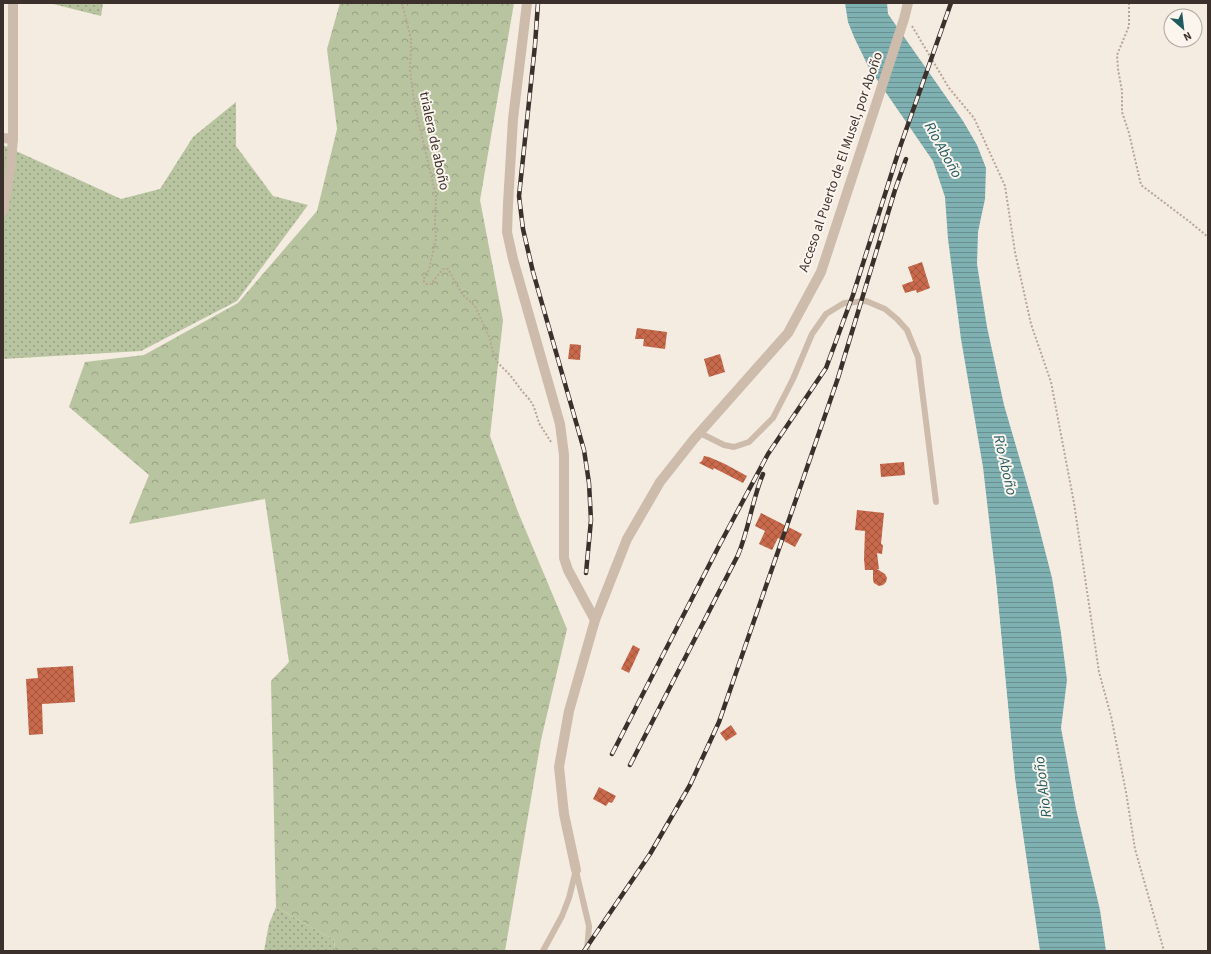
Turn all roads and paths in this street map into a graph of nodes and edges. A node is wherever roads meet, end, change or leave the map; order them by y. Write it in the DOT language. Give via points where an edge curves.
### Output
graph roads {
  1 [pos="14,3"];
  2 [pos="402,3"];
  3 [pos="528,3"];
  4 [pos="908,3"];
  5 [pos="1129,3"];
  6 [pos="904,16"];
  7 [pos="8,138"];
  8 [pos="3,211"];
  9 [pos="1208,237"];
  10 [pos="700,433"];
  11 [pos="554,448"];
  12 [pos="936,502"];
  13 [pos="595,620"];
  14 [pos="576,870"];
  15 [pos="543,951"];
  16 [pos="587,951"];
  17 [pos="1164,951"];
  1 -- 7 [label="street"];
  2 -- 11 [label="path, trialera de aboño" via="411,39 410,70 415,107 436,196 436,238 429,270 423,280 426,284 431,284 448,268 462,294 475,306 498,363 534,407 539,423"];
  3 -- 13 [label="street" via="513,119 507,232 560,424 564,455 564,558"];
  4 -- 6 [label="street, Acceso al Puerto de El Musel, por Aboño"];
  5 -- 9 [label="path" via="1129,26 1117,54 1122,112 1141,185"];
  6 -- 10 [label="street, Acceso al Puerto de El Musel, por Aboño" via="821,272 788,333"];
  6 -- 17 [label="path" via="949,88 974,118 1005,186 1015,252 1031,324 1054,397 1074,503 1099,672 1114,731 1135,849"];
  7 -- 8 [label="street" via="10,171"];
  10 -- 12 [label="lane" via="734,447 749,442 773,418 794,379 812,334 826,314 844,303 866,301 885,309 897,319 907,330 918,357"];
  10 -- 13 [label="street, Acceso al Puerto de El Musel, por Aboño" via="660,482 627,539"];
  13 -- 14 [label="street, Acceso al Puerto de El Musel, por Aboño" via="569,711 559,767 564,814"];
  14 -- 15 [label="lane" via="562,916"];
  14 -- 16 [label="lane, Acceso al Puerto de El Musel, por Aboño" via="589,926"];
}
